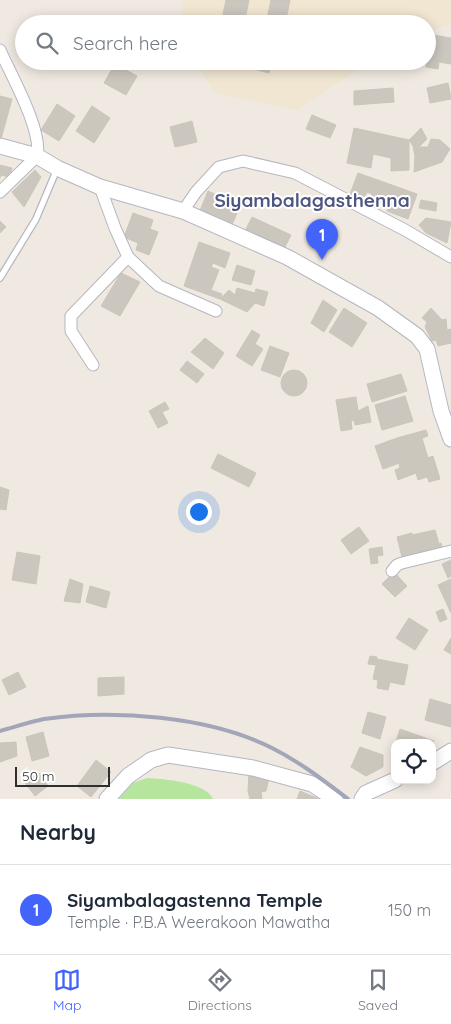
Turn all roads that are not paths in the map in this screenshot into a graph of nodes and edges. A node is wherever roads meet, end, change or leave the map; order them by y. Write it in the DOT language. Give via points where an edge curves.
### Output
graph roads {
  1 [pos="0,50"];
  2 [pos="0,146"];
  3 [pos="38,156"];
  4 [pos="57,168"];
  5 [pos="100,187"];
  6 [pos="0,192"];
  7 [pos="183,211"];
  8 [pos="128,257"];
  9 [pos="451,257"];
  10 [pos="0,278"];
  11 [pos="216,311"];
  12 [pos="93,365"];
  13 [pos="451,439"];
  14 [pos="451,551"];
  15 [pos="392,571"];
  16 [pos="451,751"];
  17 [pos="436,760"];
  18 [pos="391,782"];
  19 [pos="107,799"];
  20 [pos="335,799"];
  21 [pos="362,799"];
  1 -- 3 [label="street" via="31,118"];
  2 -- 3 [label="street"];
  3 -- 4 [label="street"];
  3 -- 6 [label="street"];
  4 -- 5 [label="street"];
  4 -- 10 [label="lane" via="36,219"];
  5 -- 7 [label="street"];
  5 -- 8 [label="street"];
  7 -- 9 [label="street" via="219,167 243,161 295,173"];
  7 -- 13 [label="street" via="287,257 378,308 417,336 427,349"];
  8 -- 11 [label="street" via="160,286"];
  8 -- 12 [label="street" via="71,316 71,331"];
  14 -- 15 [label="street" via="402,563"];
  16 -- 17 [label="street"];
  18 -- 21 [label="street" via="366,793"];
  19 -- 20 [label="street" via="128,776 150,760 168,755 253,768 312,784"];
}
